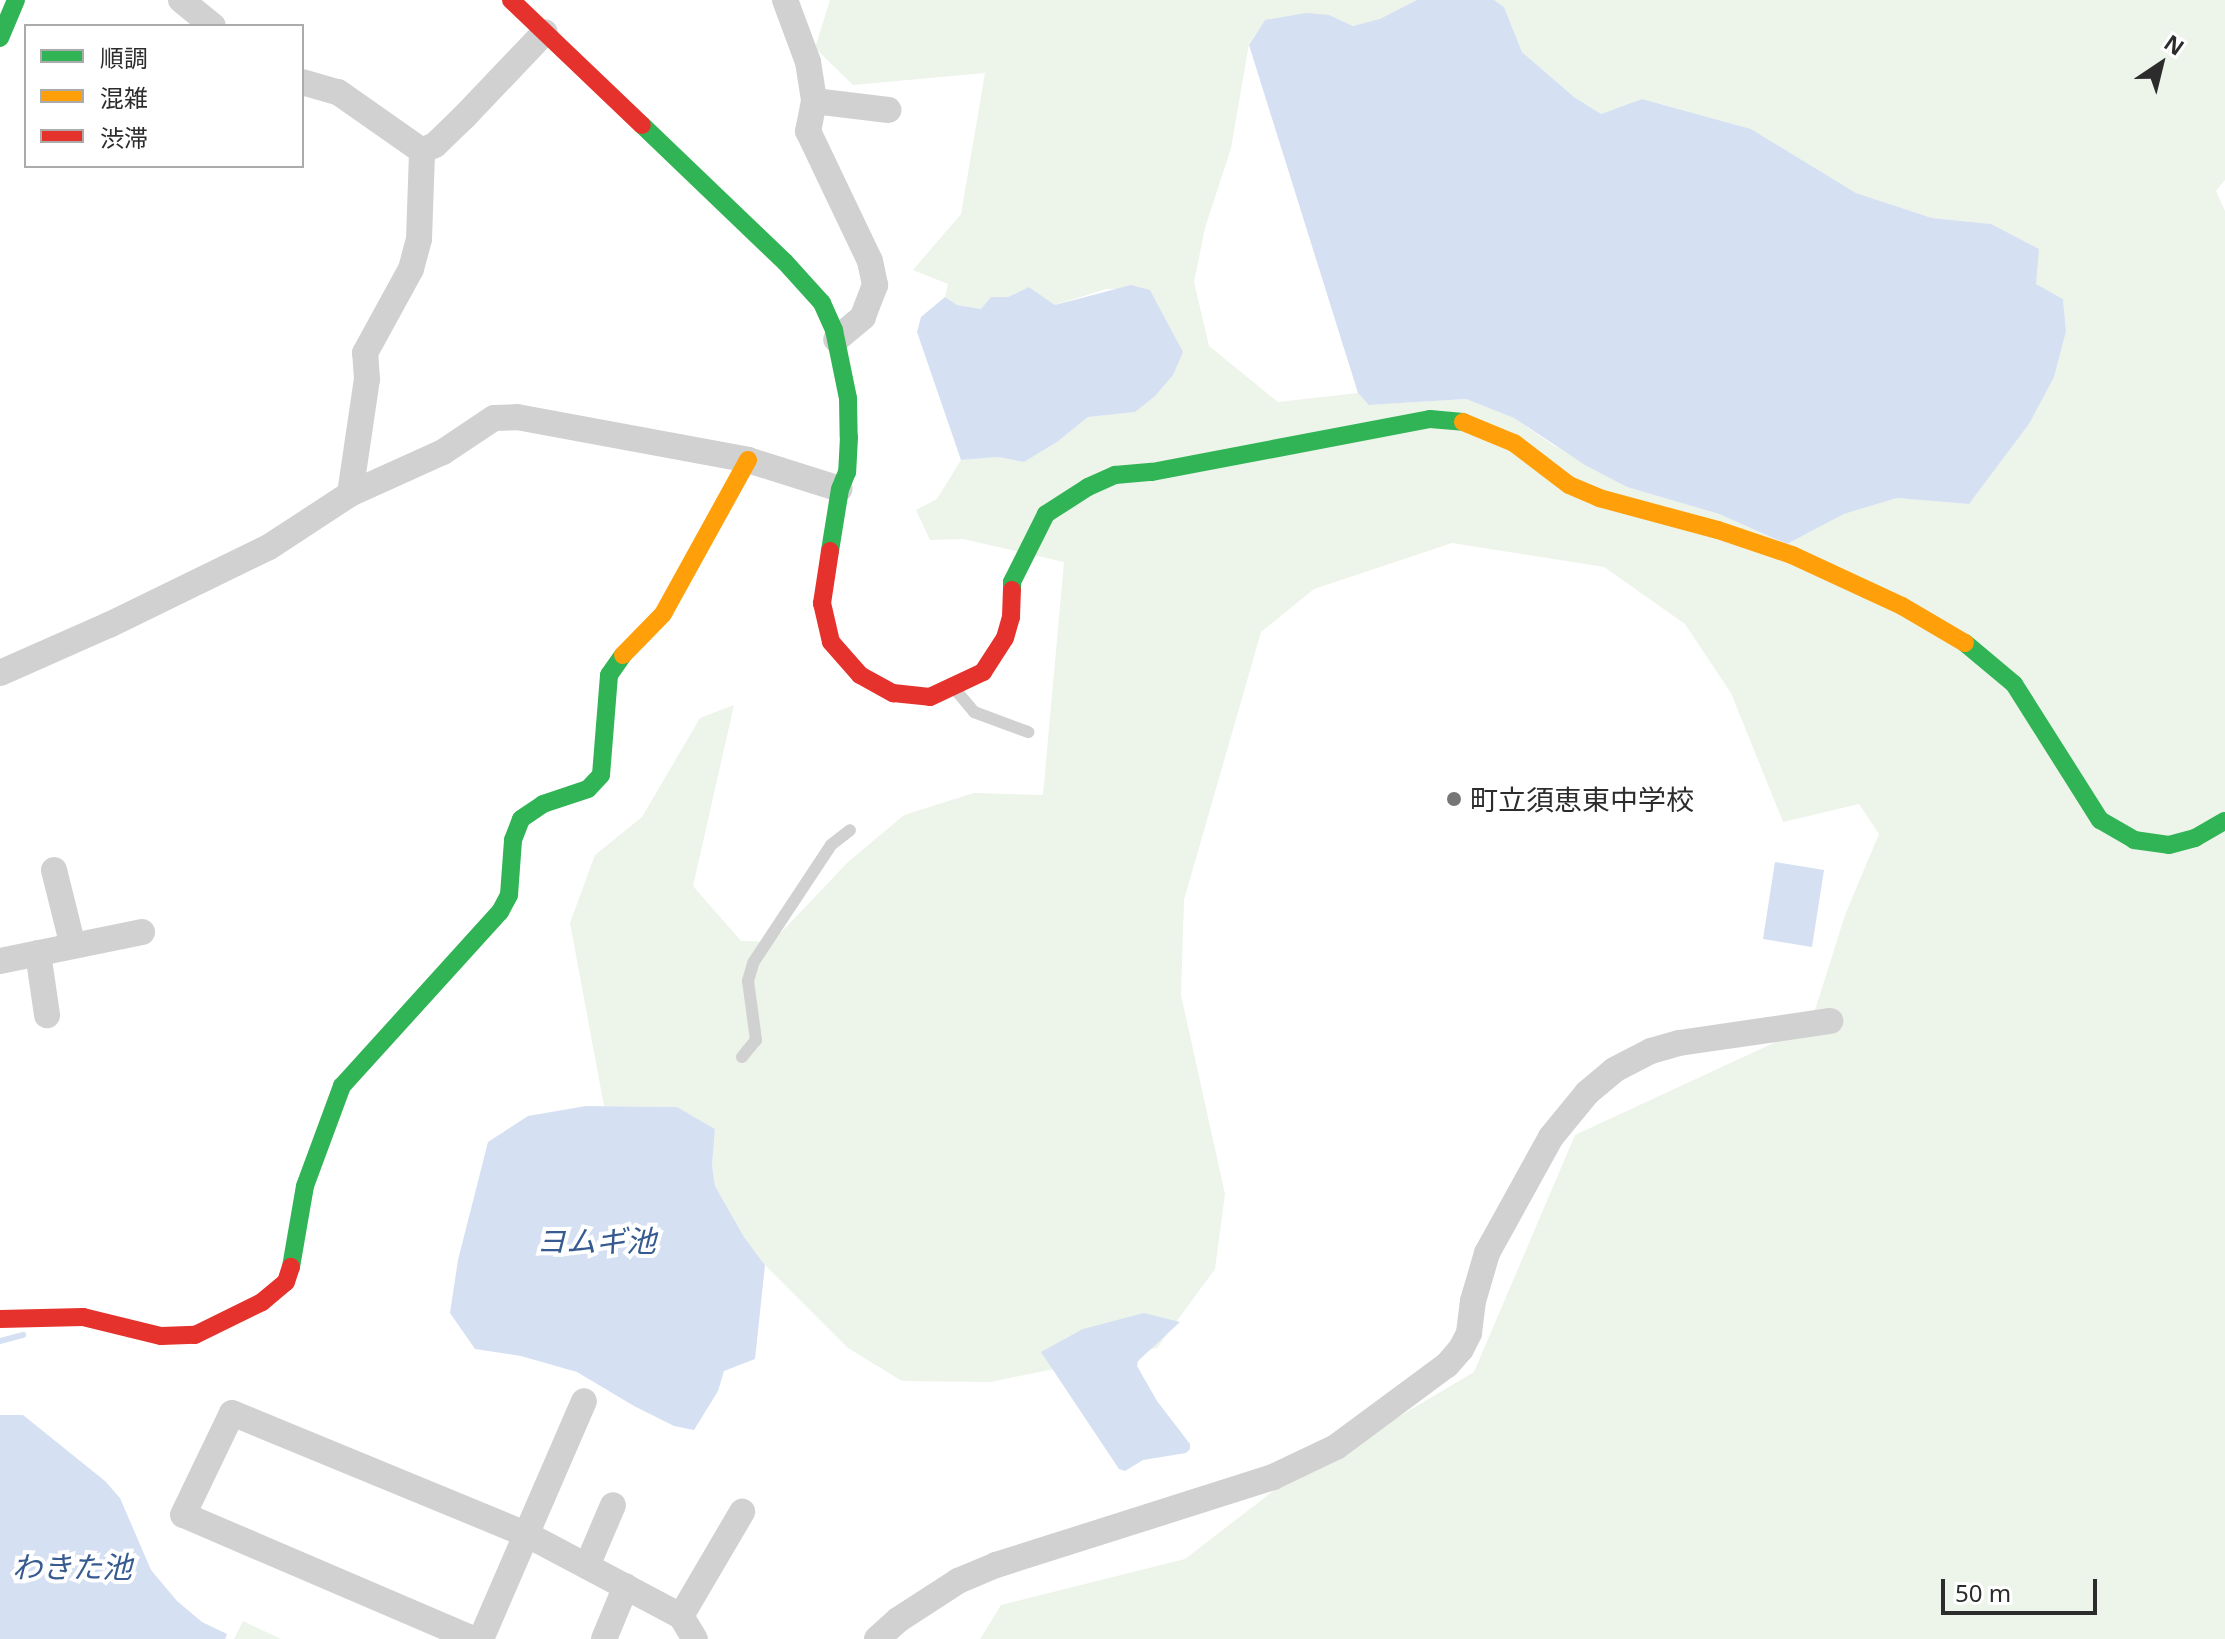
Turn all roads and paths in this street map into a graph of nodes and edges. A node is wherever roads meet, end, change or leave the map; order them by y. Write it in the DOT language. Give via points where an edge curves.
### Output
graph roads {
  1 [pos="16,0"];
  2 [pos="181,0"];
  3 [pos="511,0"];
  4 [pos="785,0"];
  5 [pos="211,24"];
  6 [pos="545,32"];
  7 [pos="0,38"];
  8 [pos="304,83"];
  9 [pos="814,101"];
  10 [pos="888,110"];
  11 [pos="422,151"];
  12 [pos="836,340"];
  13 [pos="748,460"];
  14 [pos="840,489"];
  15 [pos="350,494"];
  16 [pos="0,673"];
  17 [pos="954,688"];
  18 [pos="1028,732"];
  19 [pos="2225,821"];
  20 [pos="850,830"];
  21 [pos="54,870"];
  22 [pos="142,932"];
  23 [pos="73,946"];
  24 [pos="38,953"];
  25 [pos="0,961"];
  26 [pos="47,1015"];
  27 [pos="1830,1021"];
  28 [pos="742,1057"];
  29 [pos="0,1319"];
  30 [pos="584,1401"];
  31 [pos="613,1505"];
  32 [pos="742,1512"];
  33 [pos="526,1534"];
  34 [pos="587,1566"];
  35 [pos="626,1586"];
  36 [pos="686,1630"];
  37 [pos="473,1639"];
  38 [pos="481,1639"];
  39 [pos="604,1639"];
  40 [pos="877,1639"];
  1 -- 7 [label="street"];
  2 -- 5 [label="street"];
  3 -- 6 [label="street"];
  4 -- 9 [label="street" via="808,62"];
  6 -- 11 [label="street" via="454,127"];
  6 -- 12 [label="street" via="785,262 822,303"];
  8 -- 11 [label="street" via="338,92"];
  9 -- 10 [label="street"];
  9 -- 12 [label="street" via="808,131 870,261 875,285 863,317"];
  11 -- 15 [label="street" via="419,239 411,269 365,353 367,379"];
  12 -- 14 [label="street" via="848,398 848,464"];
  13 -- 14 [label="street"];
  13 -- 15 [label="street" via="517,417 494,418 443,452"];
  13 -- 29 [label="street" via="680,588 609,675 601,775 588,789 543,804 521,819 513,840 509,895 500,912 342,1086 305,1186 294,1259 281,1288 195,1335 139,1332 83,1317"];
  14 -- 17 [label="street" via="822,603 831,642 860,675 893,693 930,697"];
  15 -- 16 [label="street" via="269,547"];
  17 -- 18 [label="lane" via="974,712"];
  17 -- 19 [label="street" via="983,672 996,655 1011,617 1012,582 1020,558 1046,514 1088,487 1115,475 1416,421 1462,421 1514,443 1569,485 1599,498 1792,555 1956,635 2014,684 2100,820 2134,840 2169,845"];
  20 -- 28 [label="lane" via="831,845 753,963 748,981 756,1040"];
  21 -- 23 [label="street"];
  22 -- 23 [label="street"];
  23 -- 24 [label="street"];
  24 -- 25 [label="street"];
  24 -- 26 [label="street"];
  27 -- 40 [label="street" via="1679,1043 1651,1051 1596,1085 1551,1137 1487,1253 1461,1349 1336,1447 1273,1477 970,1575"];
  30 -- 33 [label="street"];
  31 -- 34 [label="street"];
  32 -- 36 [label="street"];
  33 -- 34 [label="street"];
  33 -- 37 [label="street" via="232,1413 183,1515"];
  33 -- 38 [label="street"];
  34 -- 35 [label="street"];
  35 -- 36 [label="street"];
  35 -- 39 [label="street"];
}
